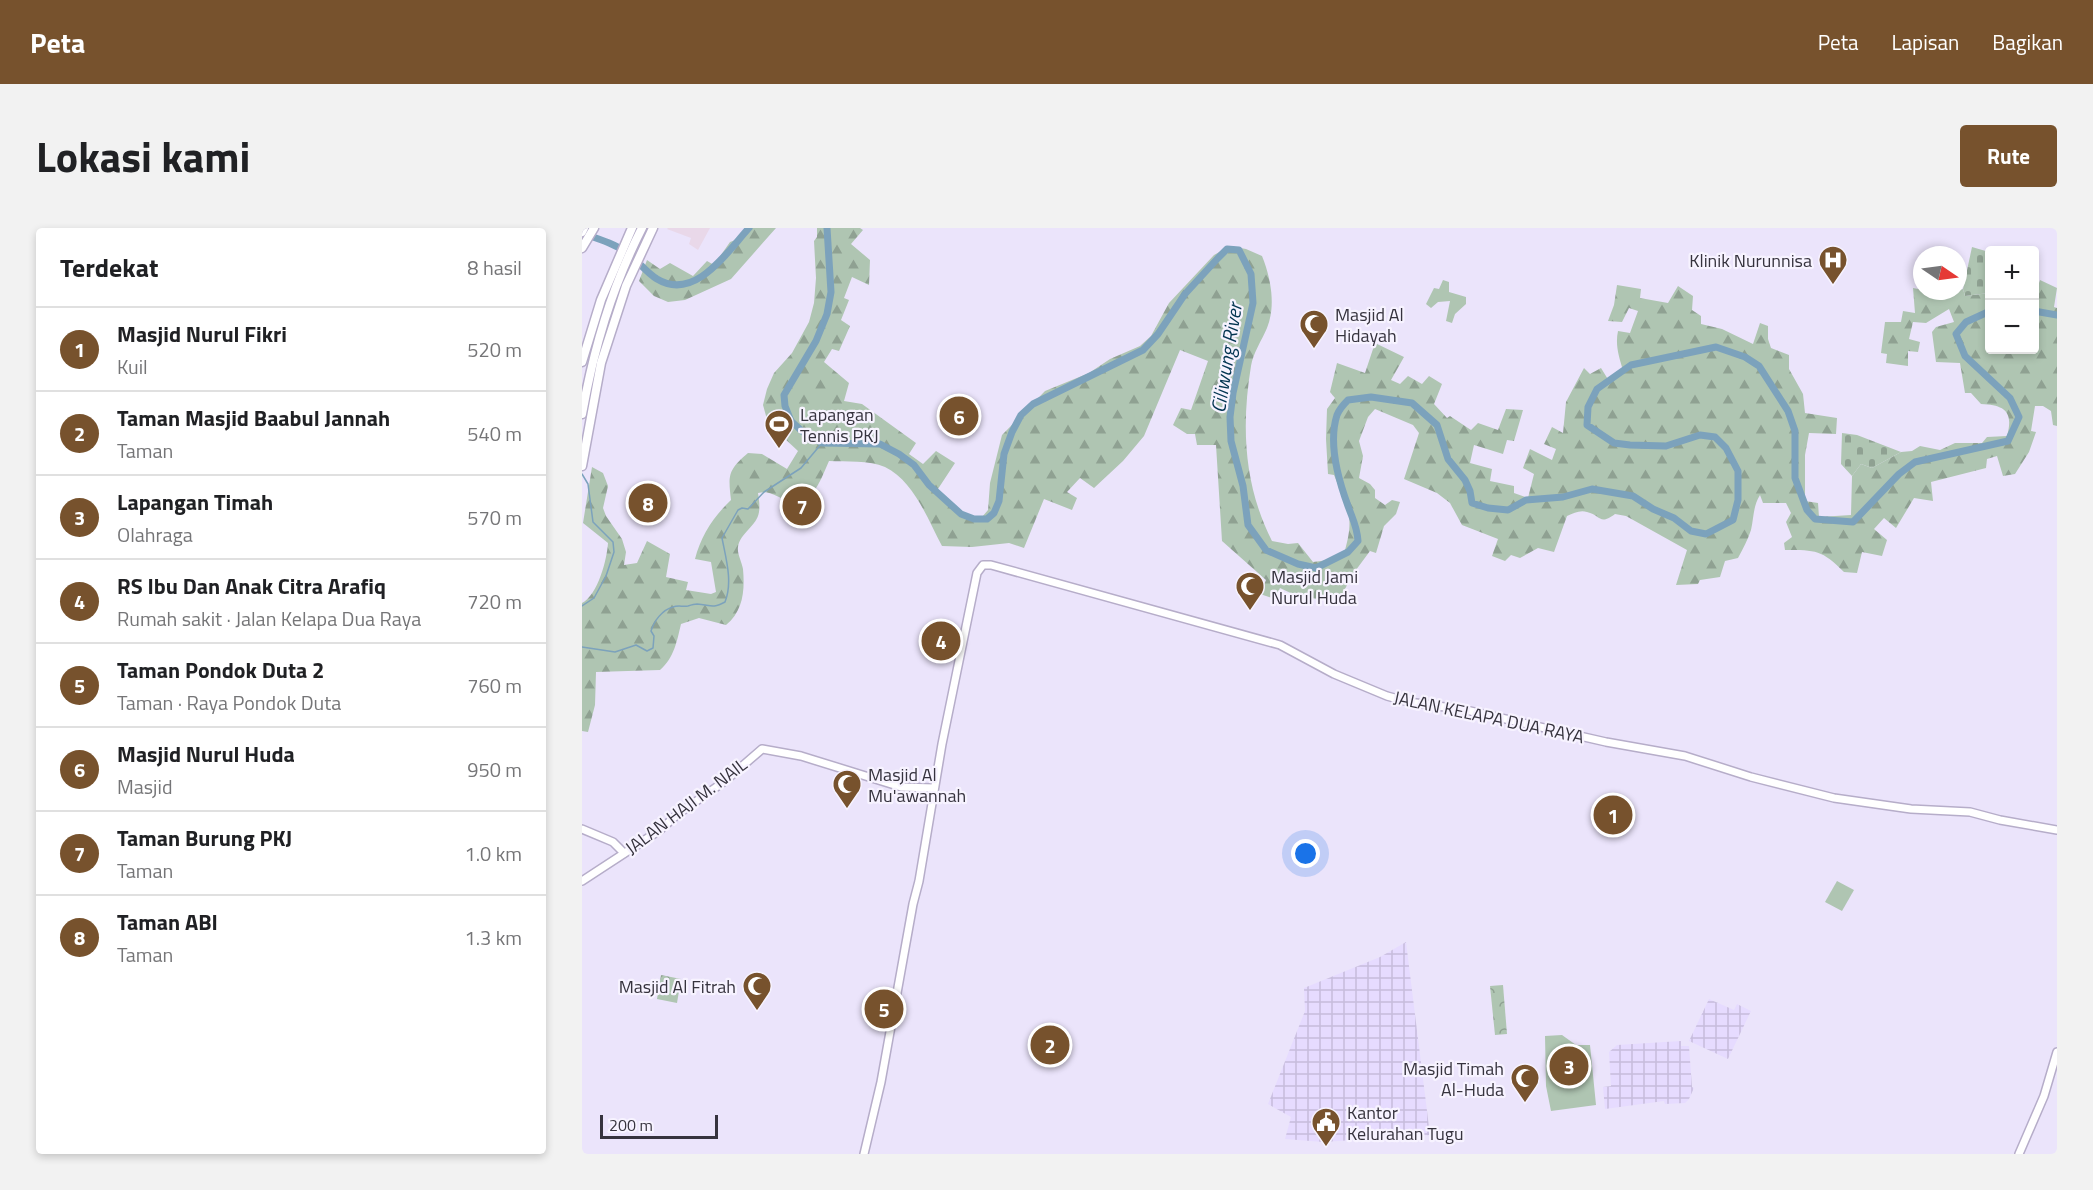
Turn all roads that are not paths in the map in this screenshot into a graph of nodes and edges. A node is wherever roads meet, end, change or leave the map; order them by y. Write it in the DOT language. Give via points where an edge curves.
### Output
graph roads {
  1 [pos="584,228"];
  2 [pos="594,228"];
  3 [pos="632,228"];
  4 [pos="642,228"];
  5 [pos="653,229"];
  6 [pos="582,232"];
  7 [pos="582,248"];
  8 [pos="614,277"];
  9 [pos="582,362"];
  10 [pos="582,414"];
  11 [pos="583,462"];
  12 [pos="934,788"];
  13 [pos="582,829"];
  14 [pos="2057,830"];
  15 [pos="624,853"];
  16 [pos="582,880"];
  17 [pos="2057,1052"];
  18 [pos="864,1154"];
  19 [pos="2019,1154"];
  1 -- 6 [label="highway"];
  2 -- 7 [label="highway"];
  3 -- 8 [label="highway"];
  4 -- 8 [label="highway"];
  5 -- 11 [label="highway" via="626,285 601,363"];
  8 -- 9 [label="highway"];
  8 -- 10 [label="highway"];
  12 -- 14 [label="main road, JALAN KELAPA DUA RAYA" via="977,573 986,565 1280,645 1334,674 1396,699 1685,756 1834,798 1911,809 1970,812"];
  12 -- 15 [label="main road, JALAN HAJI M. NAIL" via="901,787 762,748 660,830"];
  12 -- 18 [label="main road"];
  13 -- 15 [label="main road" via="614,842"];
  15 -- 16 [label="main road, JALAN HAJI M. NAIL"];
  17 -- 19 [label="main road" via="2044,1096"];
}
